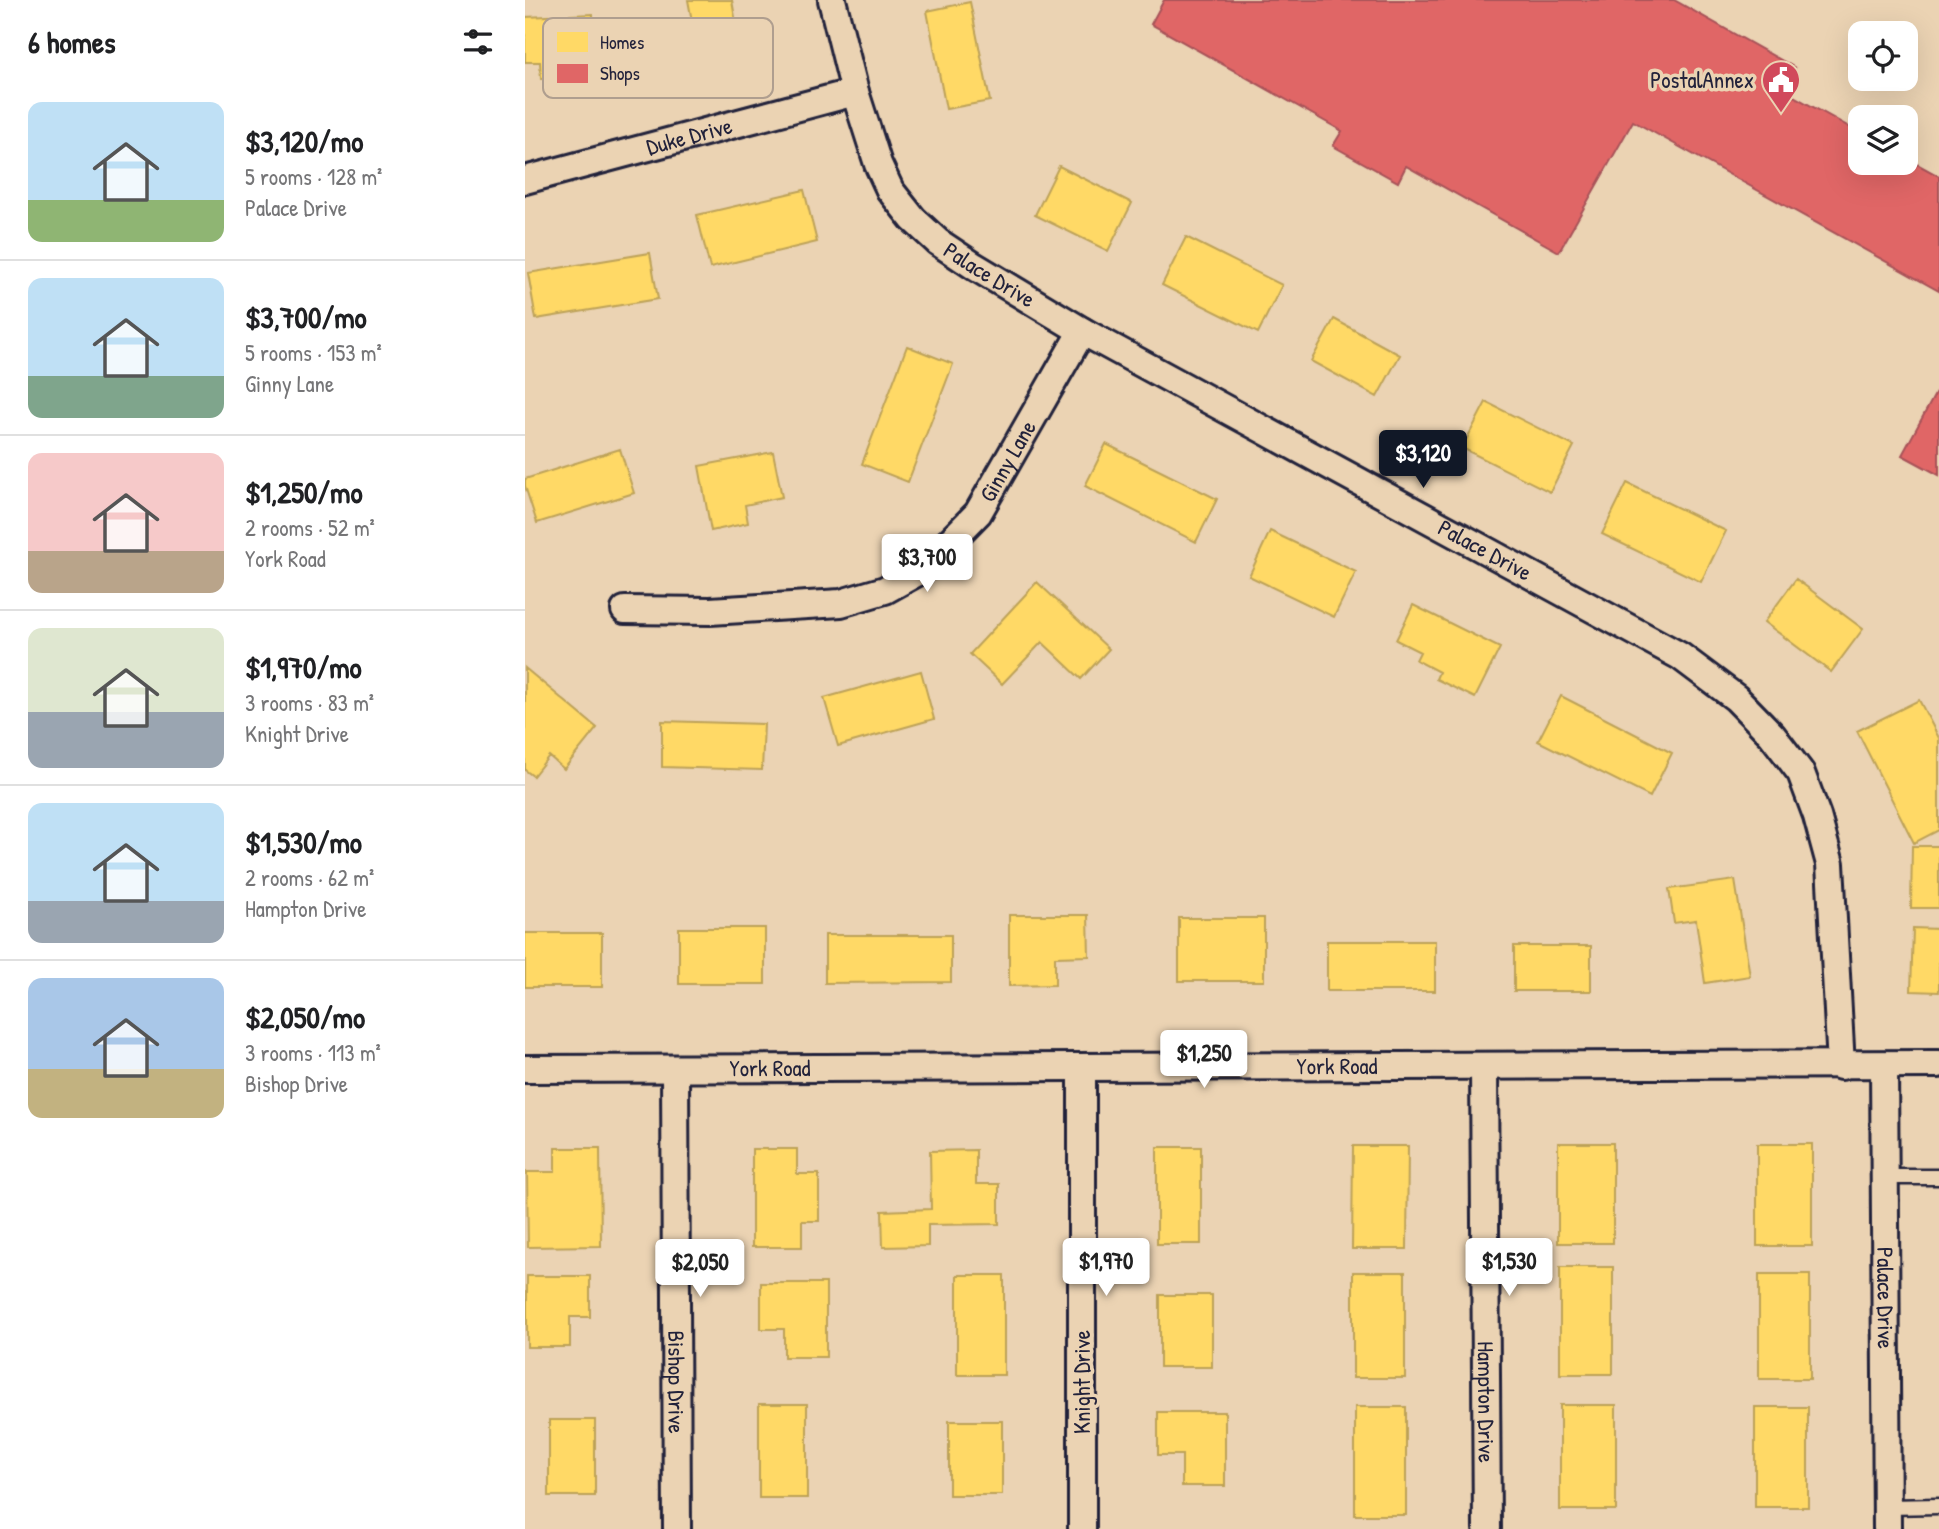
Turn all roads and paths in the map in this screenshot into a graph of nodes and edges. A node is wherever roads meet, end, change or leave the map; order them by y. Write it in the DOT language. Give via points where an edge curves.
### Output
graph roads {
  1 [pos="832,0"];
  2 [pos="855,92"];
  3 [pos="525,180"];
  4 [pos="1083,331"];
  5 [pos="625,610"];
  6 [pos="1939,1064"];
  7 [pos="1884,1065"];
  8 [pos="1484,1066"];
  9 [pos="1841,1066"];
  10 [pos="1082,1067"];
  11 [pos="525,1069"];
  12 [pos="675,1069"];
  13 [pos="1884,1177"];
  14 [pos="1939,1177"];
  15 [pos="1939,1506"];
  16 [pos="1887,1518"];
  17 [pos="677,1529"];
  18 [pos="1082,1529"];
  19 [pos="1487,1529"];
  1 -- 2 [label="street, Palace Drive"];
  2 -- 3 [label="street, Duke Drive"];
  2 -- 4 [label="street, Palace Drive" via="878,164 890,190 913,219 974,267"];
  4 -- 5 [label="street, Ginny Lane" via="978,513 923,569 885,590 841,603 711,611"];
  4 -- 9 [label="street, Palace Drive" via="1680,656 1736,698 1801,773 1817,816 1830,864"];
  6 -- 7 [label="street, York Road"];
  7 -- 9 [label="street, York Road"];
  7 -- 13 [label="street, Palace Drive"];
  8 -- 9 [label="street, York Road"];
  8 -- 10 [label="street, York Road"];
  8 -- 19 [label="street, Hampton Drive"];
  10 -- 12 [label="street, York Road"];
  10 -- 18 [label="street, Knight Drive"];
  11 -- 12 [label="street, York Road"];
  12 -- 17 [label="street, Bishop Drive"];
  13 -- 14 [label="lane"];
  13 -- 16 [label="street, Palace Drive"];
  15 -- 16 [label="lane"];
}
